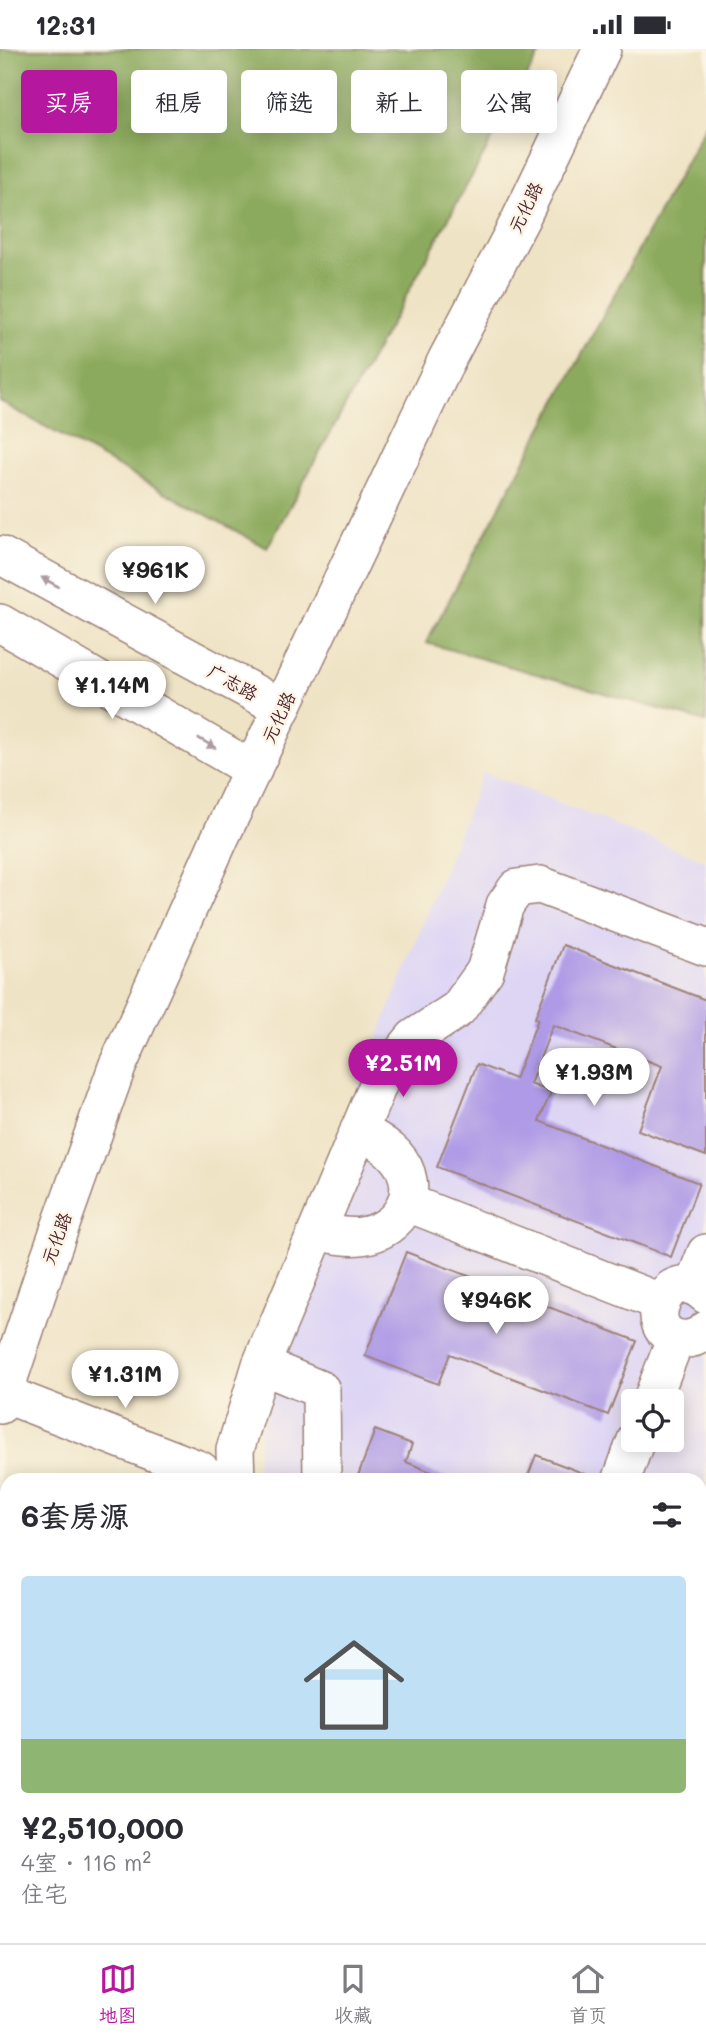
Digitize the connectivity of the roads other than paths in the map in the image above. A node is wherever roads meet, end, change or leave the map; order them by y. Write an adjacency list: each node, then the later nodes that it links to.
1 (602, 49): 4 (street, 元化路)
2 (0, 555): 4 (street, 广志路, one-way to 2)
3 (0, 623): 5 (street, one-way to 5)
4 (282, 708): 5 (street, 元化路)
5 (253, 770): 15 (street, 元化路)
6 (706, 947): 7 (street)
7 (359, 1130): 8 (street); 9 (street)
8 (408, 1203): 9 (street); 11 (street)
9 (317, 1231): 13 (street)
10 (702, 1278): 11 (street)
11 (660, 1302): 12 (street)
12 (691, 1334): 14 (street)
13 (261, 1365): 18 (street); 19 (street)
14 (659, 1389)
15 (2, 1399): 17 (street)
16 (632, 1452): 20 (street)
17 (203, 1473)
18 (236, 1473)
19 (322, 1473)
20 (624, 1473)

